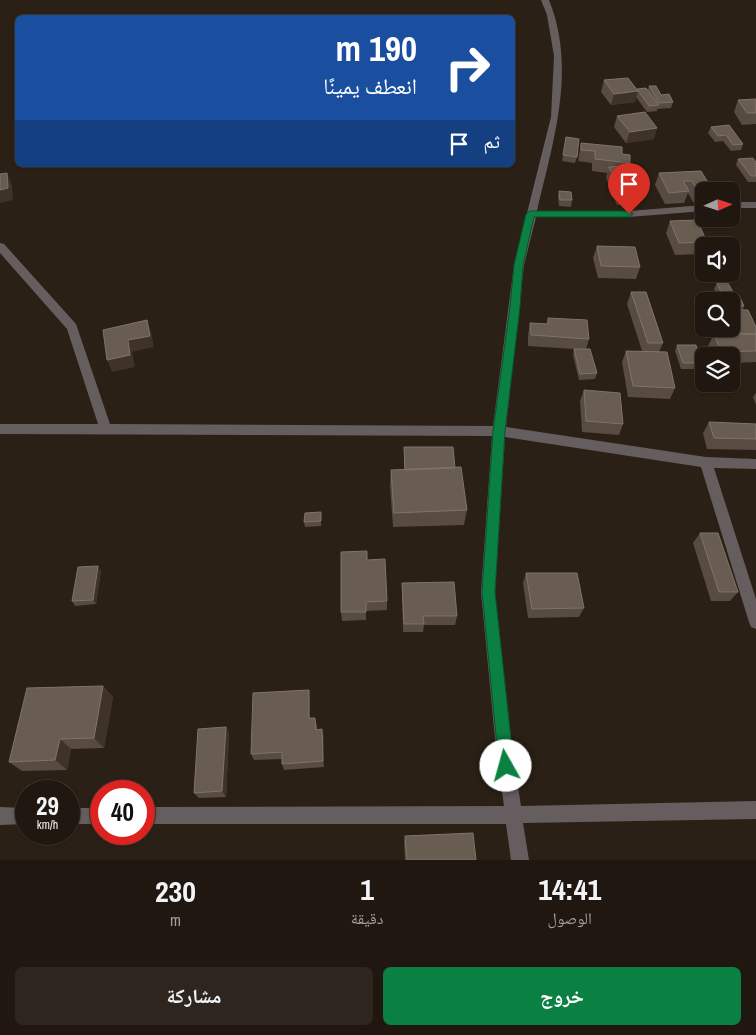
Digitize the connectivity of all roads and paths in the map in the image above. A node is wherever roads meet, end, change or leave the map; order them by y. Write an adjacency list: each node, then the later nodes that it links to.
1 (545, 0): 5 (street)
2 (740, 205): 3 (street)
3 (756, 205)
4 (695, 209): 5 (street)
5 (530, 214): 9 (street)
6 (0, 246): 8 (street)
7 (0, 429): 8 (street)
8 (106, 430): 9 (street)
9 (499, 431): 10 (street); 14 (street)
10 (706, 462): 11 (street); 12 (street)
11 (756, 464)
12 (756, 622)
13 (756, 810): 14 (street)
14 (513, 815): 17 (street); 18 (street)
15 (0, 816): 16 (street)
16 (15, 816)
17 (155, 816)
18 (520, 860)

